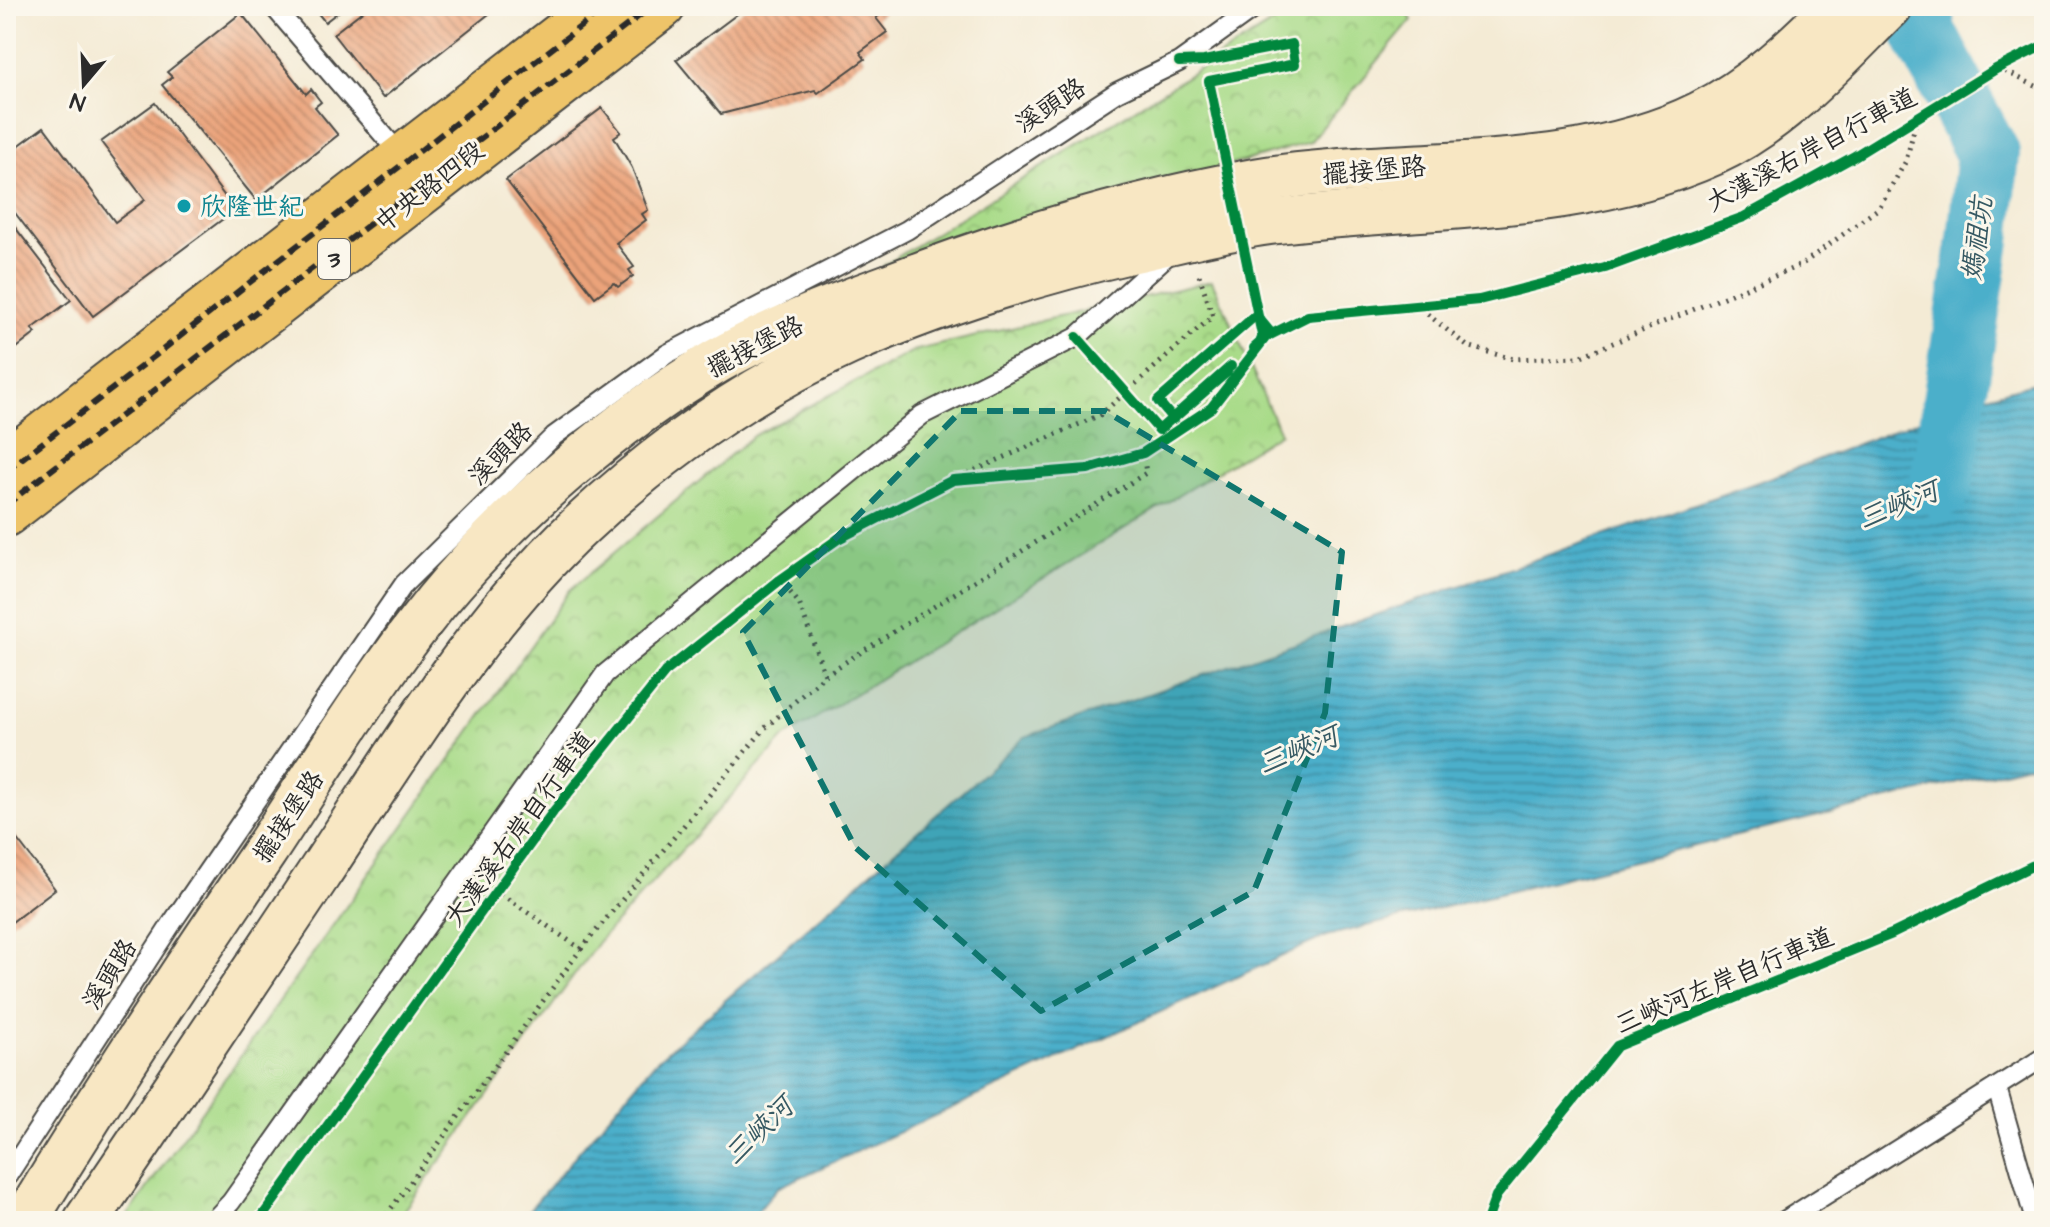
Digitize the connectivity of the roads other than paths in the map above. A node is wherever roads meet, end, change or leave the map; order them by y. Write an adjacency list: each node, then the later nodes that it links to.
1 (273, 6): 8 (lane)
2 (598, 6): 8 (main road, 中央路四段 / 3)
3 (663, 6): 8 (main road, 中央路四段 / 3)
4 (1257, 6): 15 (lane, 溪頭路)
5 (1836, 6): 7 (street, 擺接堡路)
6 (1890, 6): 7 (street, 擺接堡路)
7 (1812, 57): 9 (street, 擺接堡路); 16 (street, 擺接堡路)
8 (414, 172): 10 (main road, 中央路四段 / 3)
9 (1186, 238): 17 (street, 擺接堡路); 18 (lane)
10 (86, 426): 11 (main road, 中央路四段 / 3); 12 (main road, 中央路四段 / 3)
11 (6, 463)
12 (6, 514)
13 (2044, 1057): 14 (lane)
14 (1997, 1088): 19 (lane); 20 (lane)
15 (6, 1178)
16 (25, 1221)
17 (86, 1221)
18 (213, 1221)
19 (1784, 1221)
20 (2035, 1221)

